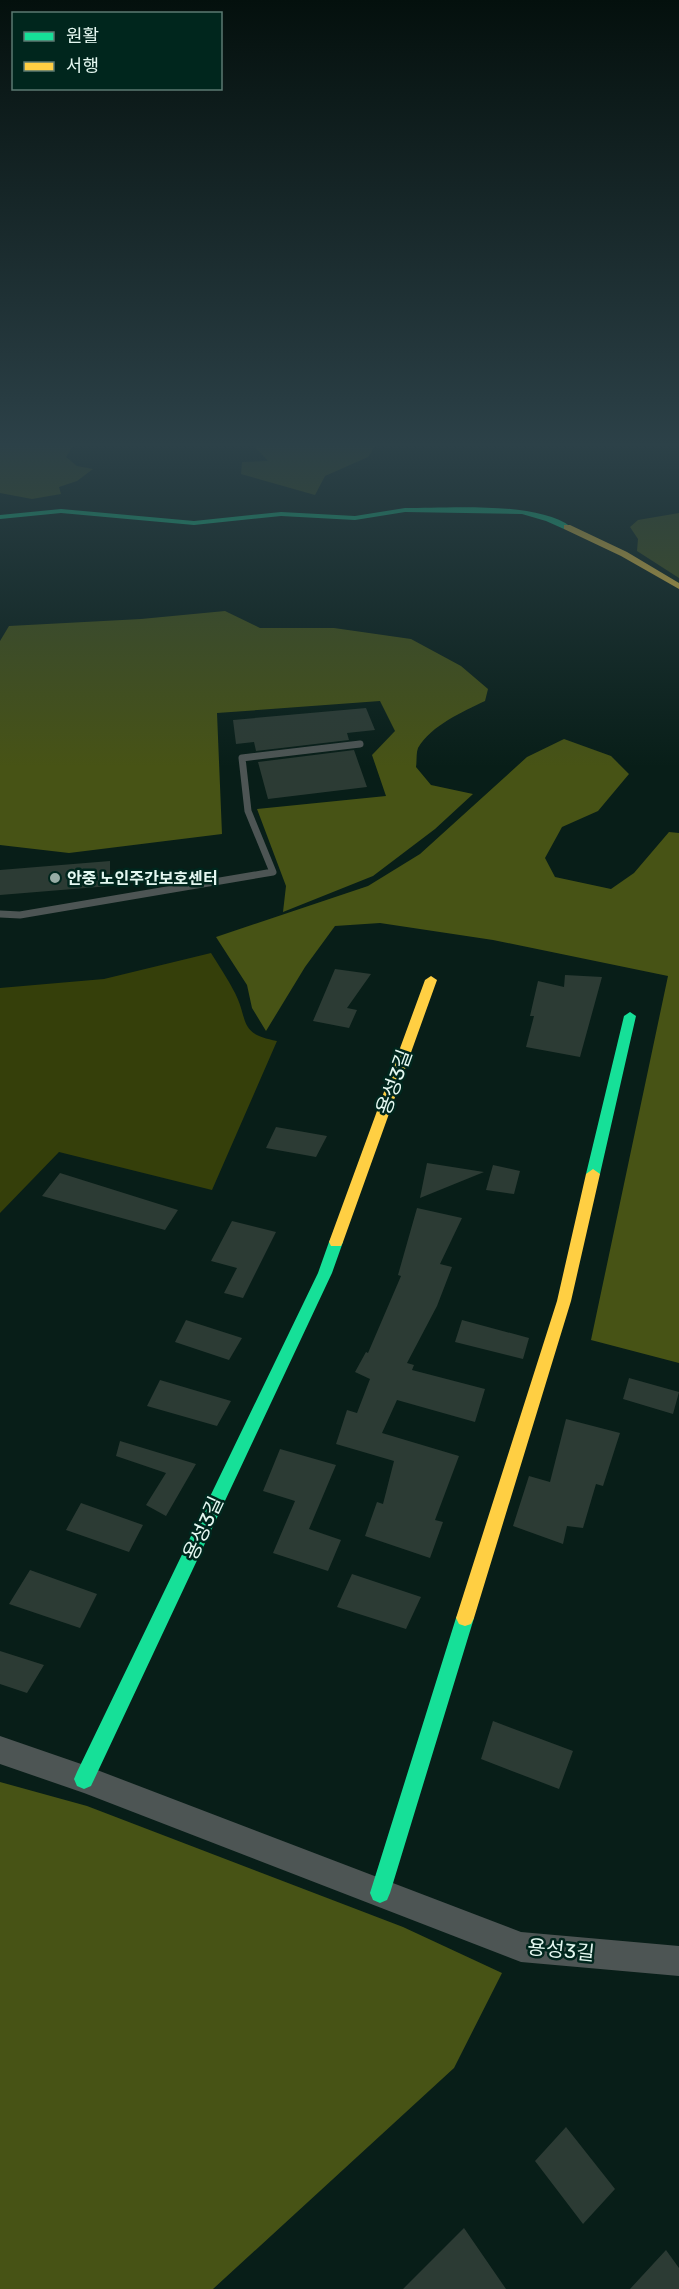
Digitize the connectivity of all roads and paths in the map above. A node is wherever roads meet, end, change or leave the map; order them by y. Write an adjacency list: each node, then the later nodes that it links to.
1 (621, 553): 2 (street)
2 (679, 586)
3 (360, 744): 4 (lane)
4 (0, 914)
5 (431, 980): 8 (street, 용성3길)
6 (630, 1016): 9 (street)
7 (0, 1750): 8 (street)
8 (84, 1779): 9 (street, 용성3길)
9 (380, 1893): 10 (street, 용성3길)
10 (679, 1961)

